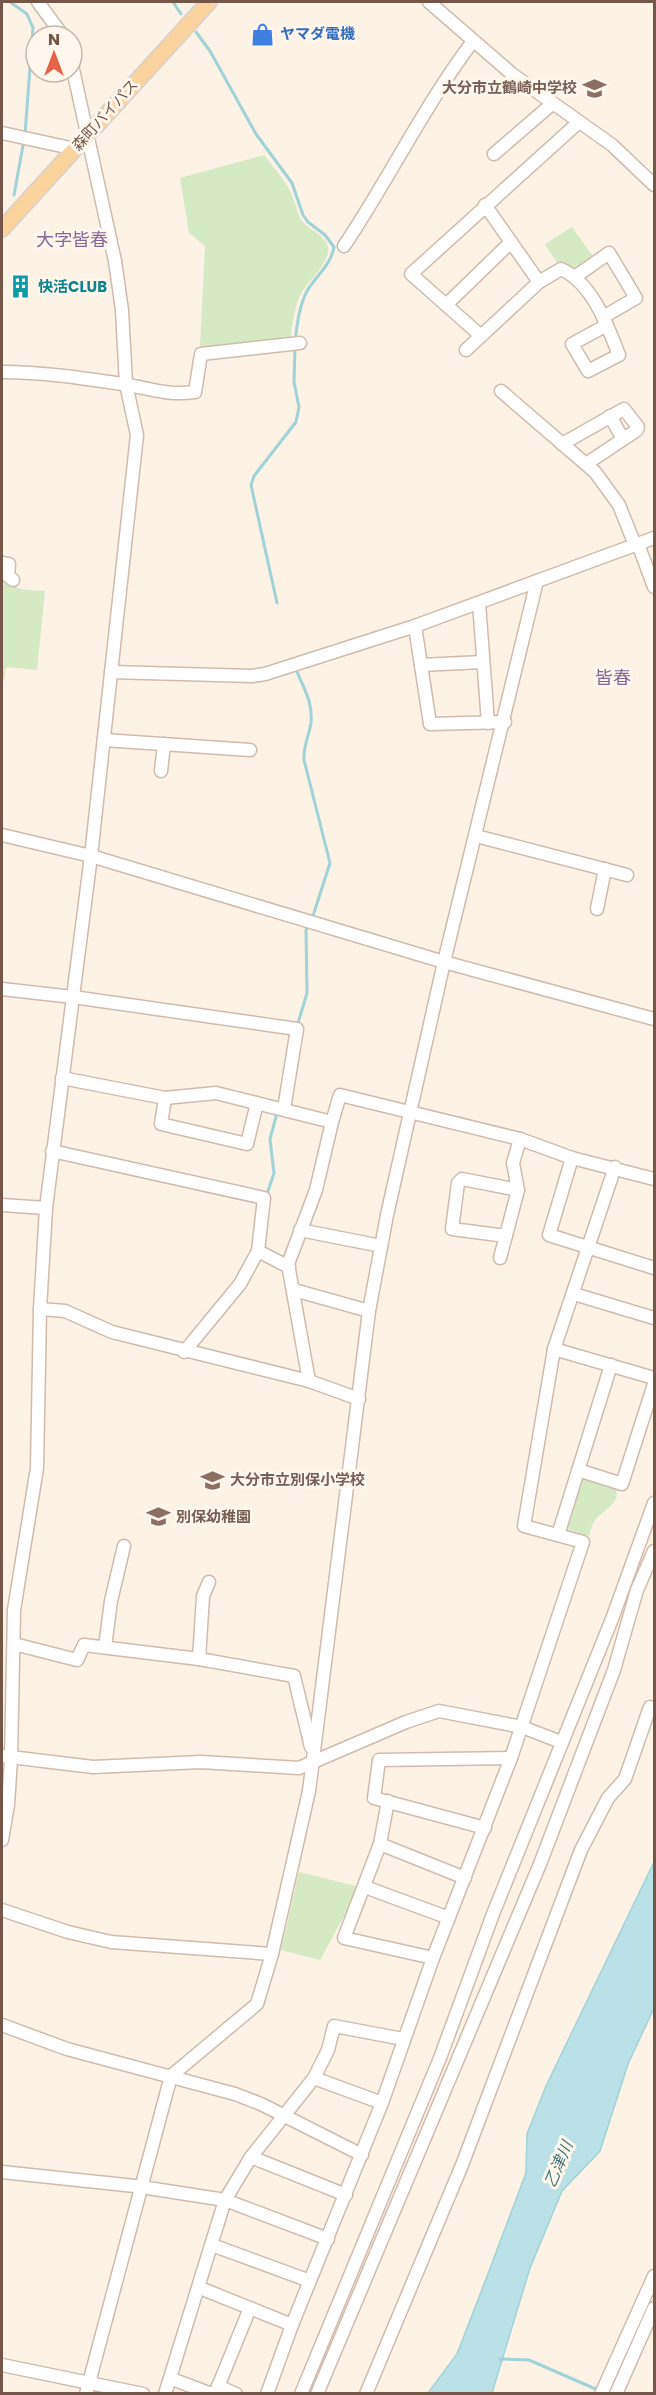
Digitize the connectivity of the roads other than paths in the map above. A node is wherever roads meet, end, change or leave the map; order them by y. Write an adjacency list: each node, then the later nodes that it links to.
1 (38, 2): 4 (street)
2 (209, 2): 10 (main road, 森町バイパス)
3 (429, 2): 5 (street)
4 (54, 24)
5 (473, 42): 7 (street); 17 (street)
6 (76, 84): 10 (street)
7 (552, 104): 8 (street); 12 (street)
8 (579, 122): 13 (street); 14 (street)
9 (2, 133): 11 (street)
10 (86, 136): 11 (main road, 森町バイパス); 25 (street)
11 (72, 151): 15 (main road, 森町バイパス)
12 (494, 154)
13 (654, 185)
14 (485, 204): 16 (street); 20 (street)
15 (2, 229)
16 (511, 242): 19 (street); 20 (street)
17 (344, 246)
18 (576, 276): 18 (street); 19 (street)
19 (539, 282): 21 (street)
20 (446, 305): 21 (street)
21 (480, 335): 23 (street)
22 (297, 344): 25 (street)
23 (466, 350)
24 (2, 372): 25 (street)
25 (126, 384): 41 (street)
26 (501, 391): 29 (street)
27 (610, 416): 28 (street); 28 (street); 29 (street)
28 (623, 439): 30 (street)
29 (562, 444): 30 (street)
30 (586, 464): 32 (street)
31 (654, 538): 32 (street)
32 (637, 544): 35 (street); 36 (street)
33 (2, 563): 34 (street)
34 (13, 580)
35 (537, 581): 37 (street); 42 (street)
36 (653, 582)
37 (479, 603): 38 (street); 39 (street)
38 (415, 626): 40 (street); 41 (street)
39 (483, 662): 40 (street); 43 (street)
40 (421, 665): 43 (street)
41 (111, 672): 44 (street)
42 (505, 722): 43 (street); 49 (street)
43 (488, 723)
44 (104, 740): 45 (street); 50 (street)
45 (164, 744): 46 (street); 47 (street)
46 (250, 750)
47 (161, 771)
48 (2, 835): 50 (street)
49 (476, 837): 51 (street); 54 (street)
50 (91, 856): 54 (street); 56 (street)
51 (605, 869): 52 (street); 53 (street)
52 (627, 875)
53 (597, 909)
54 (444, 963): 57 (street); 62 (street)
55 (2, 989): 56 (street)
56 (73, 997): 58 (street); 61 (street)
57 (654, 1019)
58 (62, 1078): 59 (street); 65 (street)
59 (165, 1098): 60 (street); 60 (street)
60 (256, 1103): 61 (street)
61 (284, 1109): 63 (street)
62 (410, 1112): 63 (street); 64 (street); 74 (street)
63 (332, 1122): 72 (street)
64 (520, 1139): 66 (street); 69 (street)
65 (52, 1151): 71 (street); 76 (street)
66 (572, 1158): 67 (street); 75 (street)
67 (615, 1167): 68 (street); 75 (street)
68 (654, 1179)
69 (518, 1190): 73 (street); 73 (street)
70 (2, 1205): 71 (street)
71 (46, 1208): 82 (street)
72 (300, 1230): 74 (street); 78 (street)
73 (506, 1236): 77 (street)
74 (381, 1246): 83 (street)
75 (589, 1246): 79 (street); 81 (street)
76 (258, 1251): 78 (street); 86 (street)
77 (500, 1258)
78 (289, 1268): 80 (street)
79 (654, 1268)
80 (294, 1290): 83 (street); 89 (street)
81 (574, 1294): 84 (street); 85 (street)
82 (40, 1309): 86 (street); 98 (street)
83 (369, 1311): 91 (street)
84 (654, 1318)
85 (554, 1349): 87 (street); 94 (street)
86 (184, 1352): 89 (street)
87 (611, 1365): 88 (street); 92 (street)
88 (654, 1378)
89 (309, 1381): 91 (street)
90 (654, 1384): 92 (street)
91 (359, 1399): 107 (street)
92 (578, 1470): 94 (street)
93 (654, 1503): 104 (street)
94 (558, 1535): 103 (street)
95 (124, 1546): 100 (street)
96 (654, 1551): 147 (street)
97 (209, 1582): 101 (street)
98 (8, 1609): 99 (street)
99 (14, 1644): 100 (street); 105 (street)
100 (105, 1647): 101 (street)
101 (199, 1659): 107 (street)
102 (650, 1707): 148 (street)
103 (522, 1727): 104 (street); 106 (street); 107 (street)
104 (561, 1742): 146 (street)
105 (6, 1757): 107 (street); 110 (street)
106 (511, 1758): 108 (street); 109 (street)
107 (312, 1759): 116 (street)
108 (388, 1801): 109 (street); 111 (street)
109 (485, 1828): 112 (street)
110 (2, 1840)
111 (380, 1844): 112 (street); 113 (street)
112 (465, 1878): 115 (street)
113 (365, 1887): 115 (street); 117 (street)
114 (2, 1910): 116 (street)
115 (449, 1918): 117 (street)
116 (272, 1954): 120 (street)
117 (432, 1958): 119 (street)
118 (2, 2025): 120 (street)
119 (403, 2039): 121 (street); 122 (street)
120 (171, 2076): 123 (street); 127 (street)
121 (314, 2078): 122 (street); 123 (street)
122 (382, 2103): 124 (street)
123 (281, 2116): 124 (street); 125 (street)
124 (362, 2155): 128 (street)
125 (251, 2157): 128 (street); 129 (street)
126 (2, 2172): 127 (street)
127 (142, 2187): 129 (street); 140 (street)
128 (346, 2195): 130 (street)
129 (225, 2200): 130 (street); 131 (street)
130 (328, 2239): 133 (street)
131 (212, 2245): 133 (street); 134 (street)
132 (654, 2276): 149 (street)
133 (310, 2282): 137 (street)
134 (200, 2288): 135 (street); 139 (street)
135 (250, 2308): 137 (street); 141 (street)
136 (654, 2308): 150 (street)
137 (292, 2325): 145 (street)
138 (2, 2365): 140 (street)
139 (171, 2379): 141 (street); 143 (street)
140 (88, 2389): 142 (street)
141 (215, 2391): 144 (street)
142 (143, 2394)
143 (165, 2394)
144 (236, 2394)
145 (267, 2394)
146 (301, 2394)
147 (317, 2394)
148 (366, 2394)
149 (601, 2394)
150 (616, 2394)

